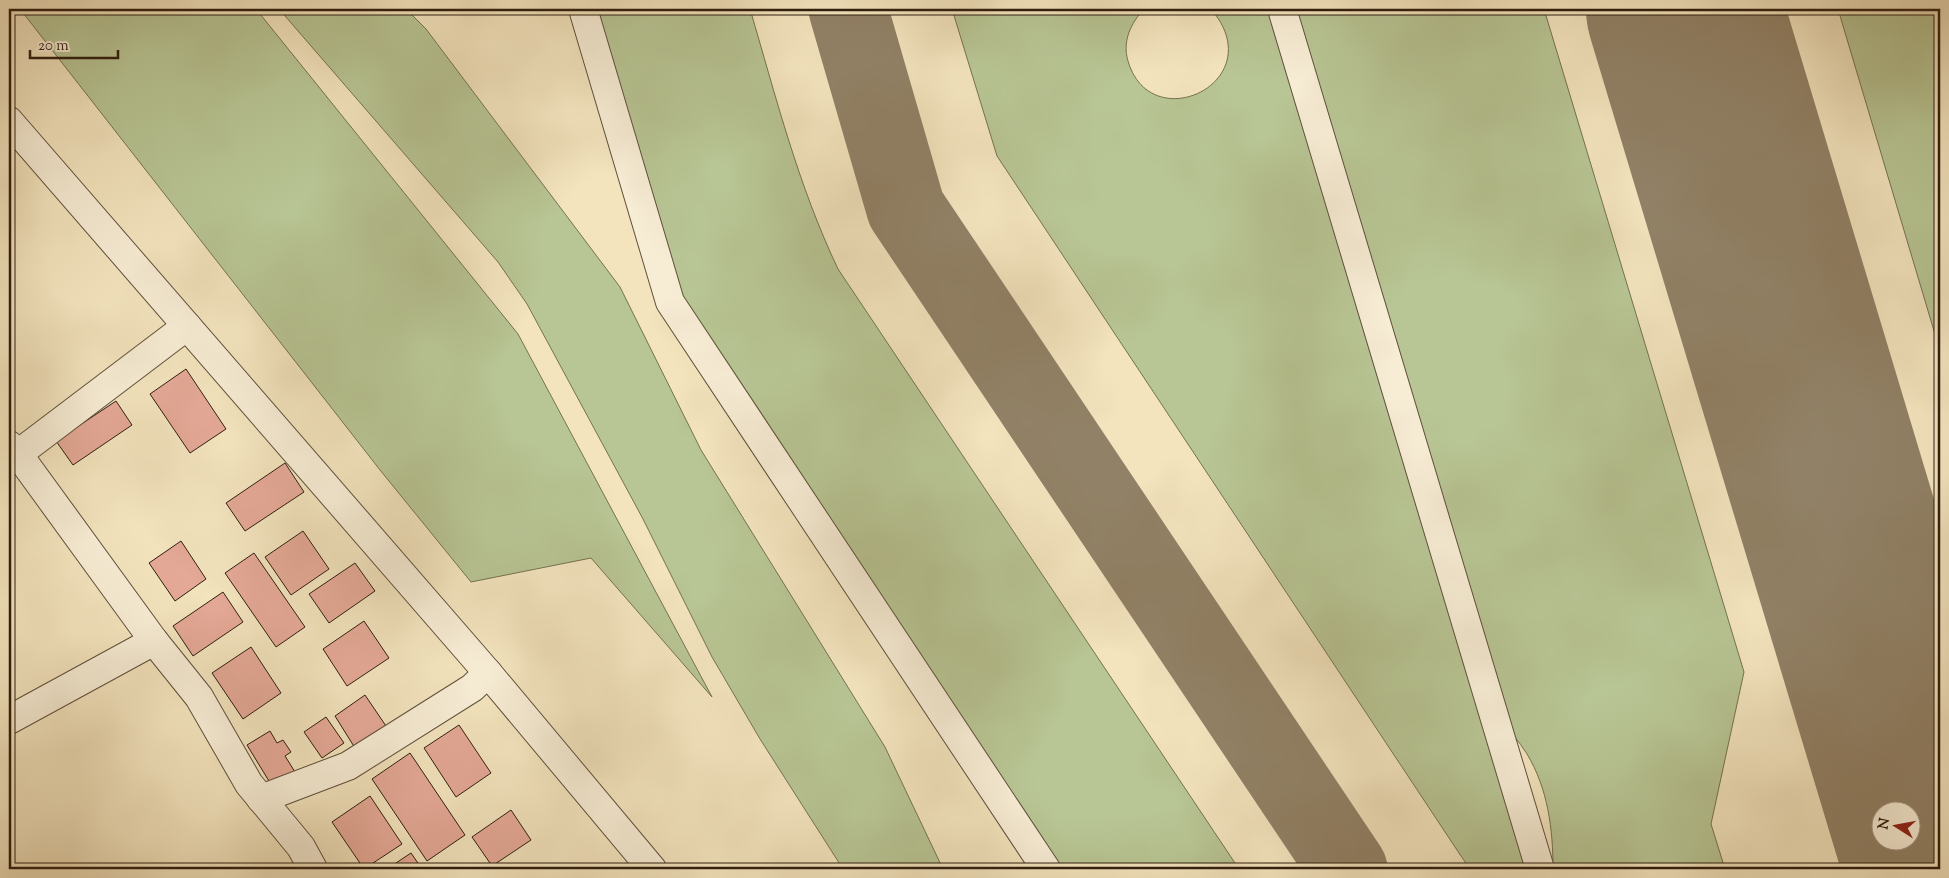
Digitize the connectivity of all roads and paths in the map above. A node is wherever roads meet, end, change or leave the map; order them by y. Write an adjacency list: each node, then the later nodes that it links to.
1 (582, 9): 12 (street)
2 (1282, 9): 13 (street)
3 (9, 121): 4 (street)
4 (187, 326): 5 (street); 7 (street)
5 (12, 452): 6 (street)
6 (154, 641): 8 (street); 9 (street)
7 (488, 673): 9 (street); 11 (street)
8 (9, 720)
9 (261, 799): 10 (street)
10 (313, 869)
11 (652, 869)
12 (1046, 869)
13 (1540, 869)

